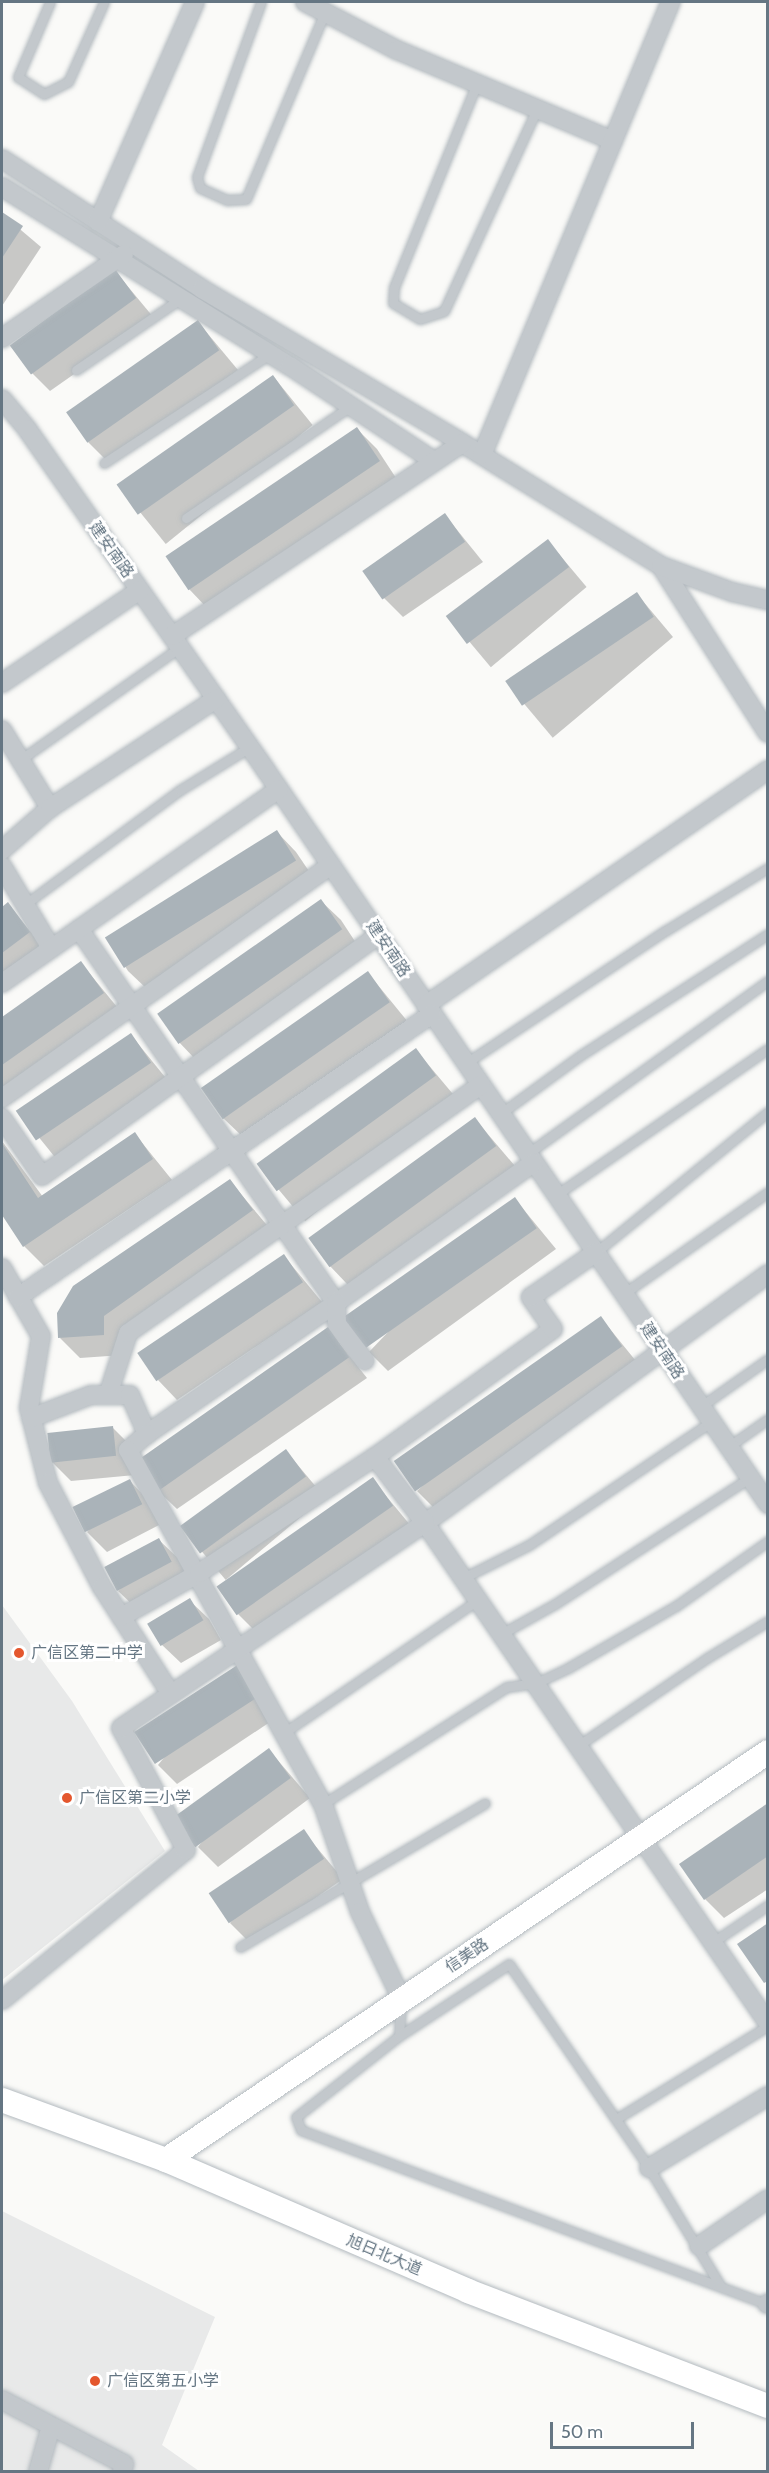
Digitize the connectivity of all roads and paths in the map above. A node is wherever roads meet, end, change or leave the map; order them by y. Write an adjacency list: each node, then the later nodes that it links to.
1 (50, 2): 2 (lane)
2 (104, 2)
3 (195, 2): 13 (street)
4 (261, 2): 7 (lane)
5 (305, 2): 7 (street)
6 (664, 4): 10 (street)
7 (325, 12): 8 (street)
8 (477, 83): 9 (street); 9 (lane)
9 (537, 109): 10 (street)
10 (613, 141): 23 (street)
11 (2, 159): 13 (street)
12 (2, 187): 15 (street)
13 (98, 222): 14 (street)
14 (135, 246): 15 (street); 22 (street)
15 (116, 259): 16 (street); 17 (street)
16 (180, 299): 18 (street); 19 (lane)
17 (2, 338)
18 (270, 354): 21 (street); 25 (lane)
19 (76, 370)
20 (2, 399): 28 (street, 建安南路)
21 (351, 406): 24 (street); 26 (lane)
22 (462, 442): 23 (street); 24 (street)
23 (482, 455): 27 (street)
24 (434, 461): 30 (street)
25 (105, 463)
26 (186, 518)
27 (661, 566): 29 (street); 34 (street)
28 (140, 590): 30 (street, 建安南路); 31 (street)
29 (768, 600)
30 (176, 641): 32 (street, 建安南路); 36 (lane)
31 (2, 682)
32 (216, 699): 35 (street, 建安南路); 39 (street)
33 (2, 730): 36 (street)
34 (768, 733)
35 (250, 747): 38 (street, 建安南路); 44 (lane)
36 (20, 760): 39 (street)
37 (768, 770): 52 (street)
38 (279, 789): 41 (street, 建安南路); 45 (street)
39 (50, 808): 40 (street)
40 (2, 850)
41 (331, 865): 47 (street, 建安南路); 51 (street)
42 (768, 868): 54 (lane)
43 (3, 873): 44 (street)
44 (24, 905): 48 (street)
45 (79, 929): 48 (street); 51 (street)
46 (768, 934): 59 (lane)
47 (379, 936): 52 (street, 建安南路); 55 (street)
48 (51, 948): 50 (street)
49 (768, 981): 62 (lane)
50 (2, 982)
51 (130, 1004): 55 (street); 57 (street)
52 (429, 1010): 54 (street, 建安南路); 61 (street)
53 (768, 1049): 64 (lane)
54 (466, 1063): 56 (street, 建安南路)
55 (179, 1076): 60 (street); 61 (street)
56 (481, 1085): 59 (street, 建安南路); 65 (street)
57 (2, 1098)
58 (768, 1112): 66 (lane)
59 (500, 1114): 62 (street, 建安南路)
60 (2, 1118)
61 (231, 1152): 65 (street); 70 (street)
62 (530, 1158): 64 (street, 建安南路); 71 (street)
63 (768, 1192): 69 (lane)
64 (555, 1195): 66 (street, 建安南路)
65 (282, 1225): 71 (street); 75 (street)
66 (595, 1253): 69 (street, 建安南路); 82 (street)
67 (2, 1268): 70 (street)
68 (768, 1274): 72 (street)
69 (623, 1294): 72 (street, 建安南路)
70 (18, 1297): 77 (street)
71 (336, 1303): 74 (street); 80 (street)
72 (661, 1350): 76 (street, 建安南路); 85 (street)
73 (768, 1359): 76 (lane)
74 (364, 1361)
75 (108, 1395): 77 (street); 80 (street)
76 (700, 1407): 79 (street, 建安南路)
77 (31, 1418): 90 (street)
78 (768, 1419): 81 (lane)
79 (711, 1422): 81 (street, 建安南路); 88 (lane)
80 (147, 1434): 87 (street)
81 (728, 1447): 83 (street, 建安南路)
82 (375, 1457): 85 (street); 87 (street)
83 (749, 1478): 84 (street, 建安南路); 92 (lane)
84 (766, 1497)
85 (425, 1523): 88 (street); 93 (street)
86 (768, 1541): 94 (lane)
87 (199, 1574): 90 (street); 93 (street)
88 (463, 1578): 89 (street)
89 (478, 1600): 92 (street); 96 (lane)
90 (121, 1617): 95 (street)
91 (768, 1621): 97 (lane)
92 (501, 1634): 94 (street)
93 (239, 1648): 95 (street); 96 (street)
94 (536, 1683): 97 (street); 100 (lane)
95 (171, 1694): 106 (street)
96 (282, 1734): 100 (street)
97 (579, 1745): 101 (street)
98 (768, 1752): 101 (street, 信美路)
99 (485, 1803): 102 (lane)
100 (323, 1804): 102 (street)
101 (642, 1837): 104 (street); 107 (street, 信美路)
102 (350, 1882): 105 (lane); 107 (street)
103 (768, 1905): 104 (lane)
104 (712, 1942): 108 (street)
105 (240, 1947)
106 (2, 2000)
107 (402, 2000): 109 (lane); 113 (street, 信美路)
108 (768, 2025): 112 (lane)
109 (399, 2036): 112 (lane); 117 (lane)
110 (768, 2096): 114 (street)
111 (2, 2100): 113 (street, 旭日北大道)
112 (616, 2119): 114 (lane)
113 (166, 2160): 120 (street, 旭日北大道)
114 (649, 2168): 116 (lane)
115 (768, 2199): 116 (street)
116 (699, 2247): 117 (lane)
117 (721, 2287): 118 (lane)
118 (767, 2304)
119 (2, 2400): 121 (street)
120 (768, 2406)
121 (51, 2426): 122 (street); 123 (street)
122 (38, 2472)
123 (122, 2472)

